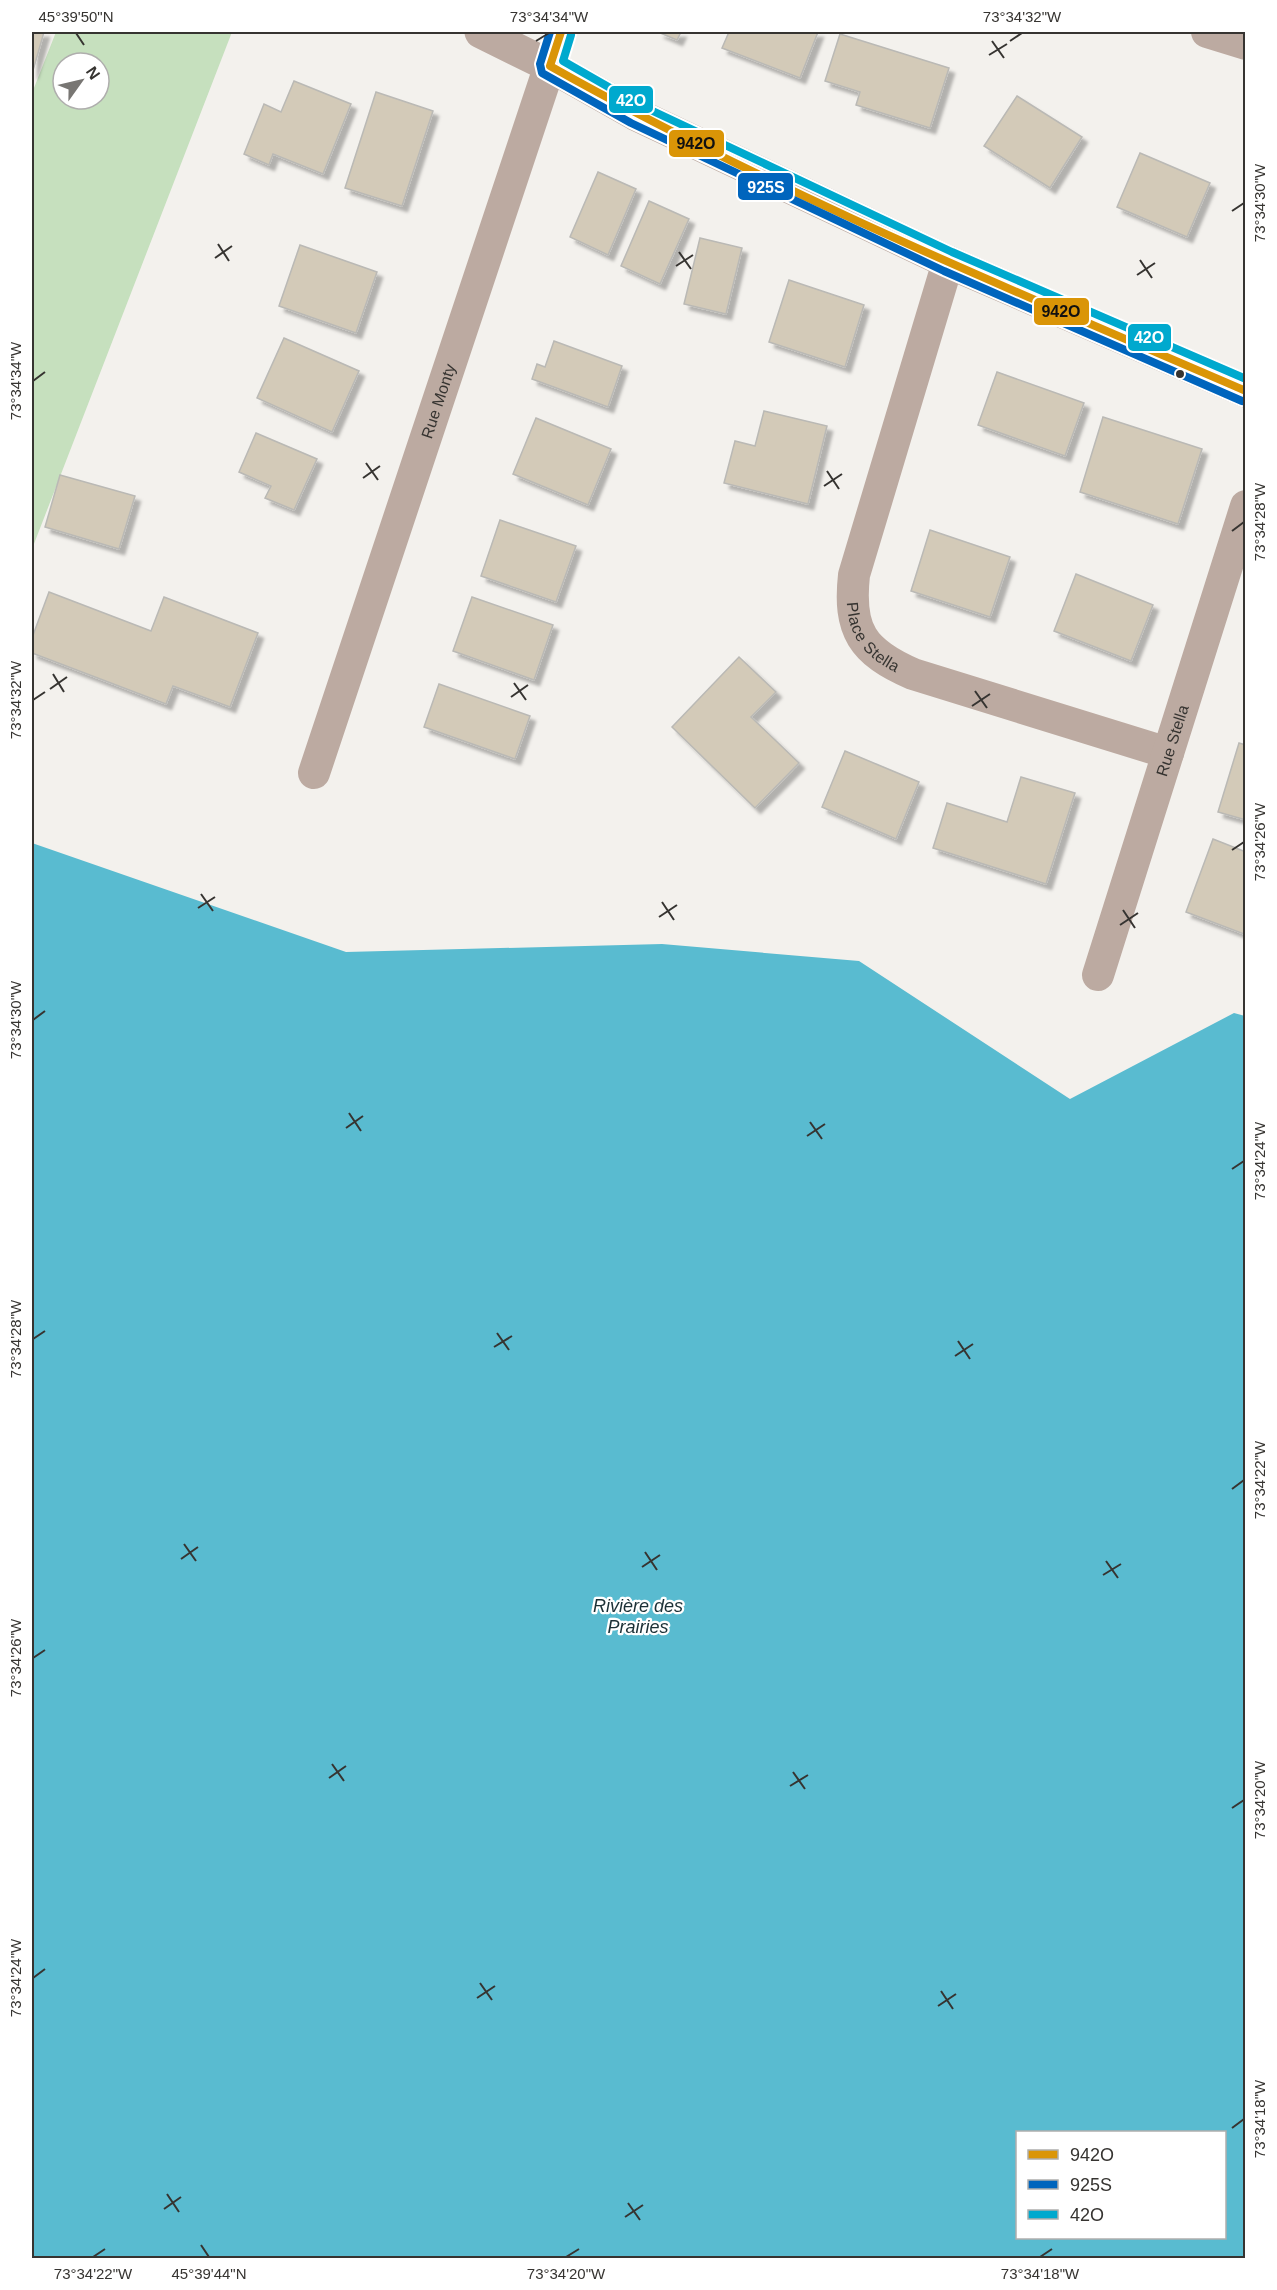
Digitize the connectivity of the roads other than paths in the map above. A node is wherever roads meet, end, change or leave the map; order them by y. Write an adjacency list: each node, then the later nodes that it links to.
1 (481, 32): 5 (street)
2 (561, 32): 5 (street, Rue Monty)
3 (1207, 32): 4 (street)
4 (1245, 44)
5 (550, 66): 6 (street); 10 (street, Rue Monty)
6 (948, 262): 7 (street); 9 (street, Place Stella)
7 (1245, 392)
8 (1245, 506): 9 (street, Rue Stella)
9 (1168, 753): 11 (street, Rue Stella)
10 (314, 773)
11 (1098, 975)

